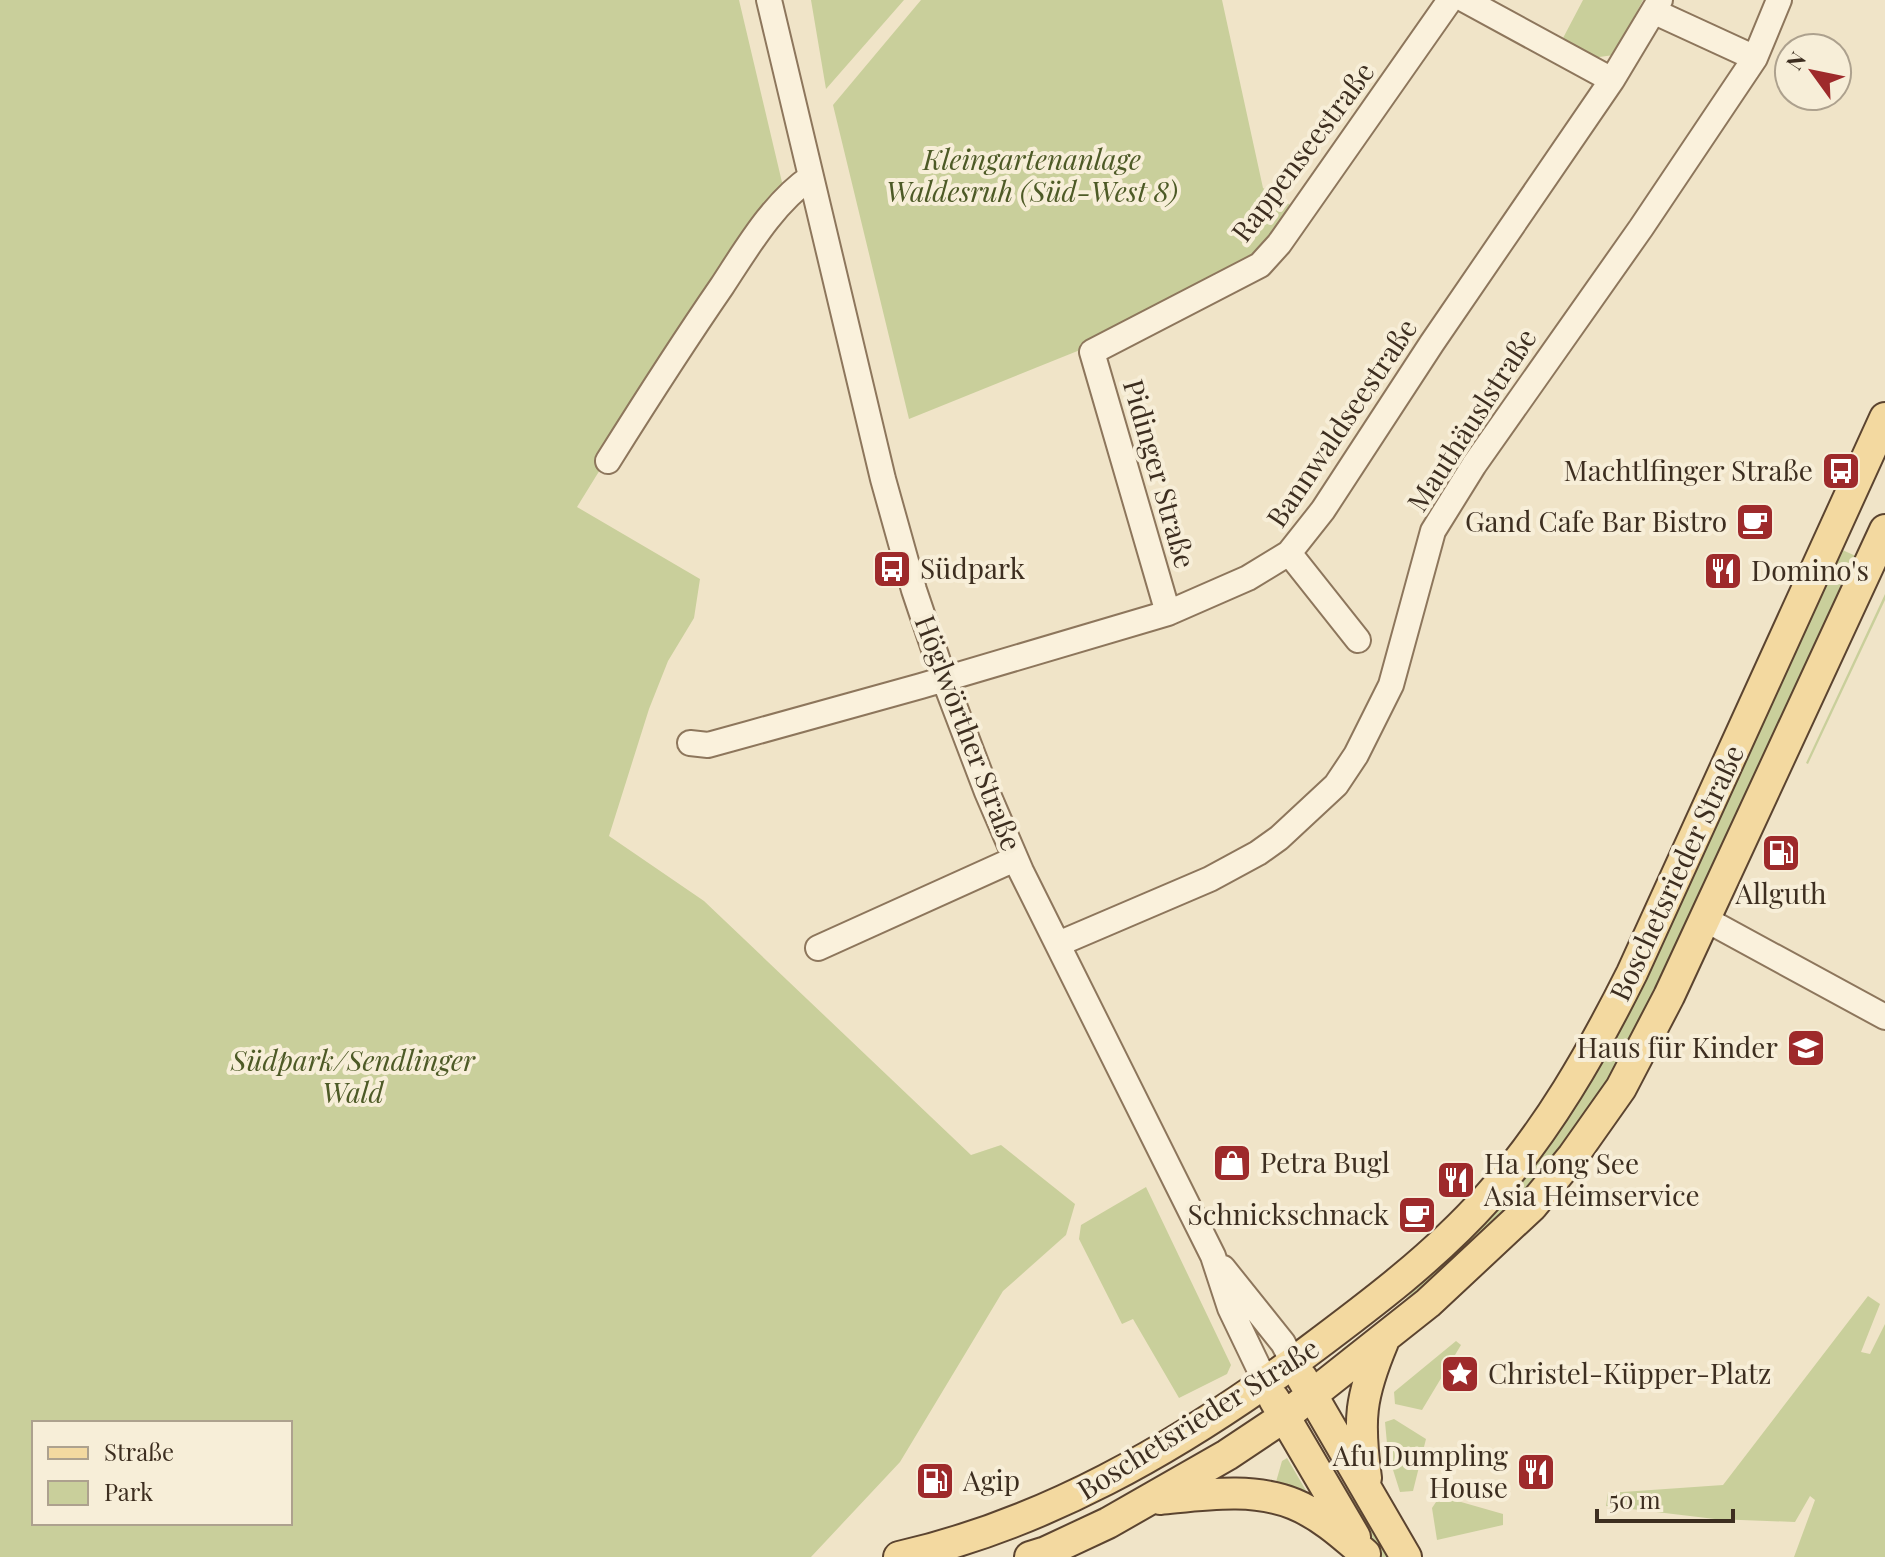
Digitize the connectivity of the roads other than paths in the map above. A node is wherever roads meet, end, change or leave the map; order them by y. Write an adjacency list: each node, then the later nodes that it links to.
1 (769, 0): 8 (street, Höglwörther Straße)
2 (1450, 0): 9 (street, Rappenseestraße)
3 (1465, 0): 7 (street)
4 (1779, 0): 6 (street, Mauthäuslstraße)
5 (1658, 6): 6 (street); 7 (street, Bannwaldseestraße)
6 (1755, 58): 20 (street, Mauthäuslstraße)
7 (1612, 80): 13 (street, Bannwaldseestraße)
8 (811, 177): 11 (street); 16 (street, Höglwörther Straße)
9 (1092, 352): 14 (street, Pidinger Straße)
10 (1885, 418): 23 (main road, Boschetsrieder Straße)
11 (608, 461)
12 (1884, 535): 19 (main road, Boschetsrieder Straße)
13 (1289, 553): 14 (street, Bannwaldseestraße); 15 (street)
14 (1168, 613): 16 (street, Bannwaldseestraße)
15 (1358, 640)
16 (944, 679): 17 (street, Bannwaldseestraße); 18 (street, Höglwörther Straße)
17 (690, 743)
18 (1015, 859): 20 (street, Höglwörther Straße); 21 (street)
19 (1705, 919): 22 (street); 24 (main road, Boschetsrieder Straße)
20 (1058, 944): 25 (street, Höglwörther Straße)
21 (818, 948)
22 (1885, 1017)
23 (1540, 1129): 24 (main road); 27 (main road, Boschetsrieder Straße)
24 (1573, 1156): 26 (main road, Boschetsrieder Straße)
25 (1213, 1256): 27 (street, Höglwörther Straße); 28 (street, Höglwörther Straße)
26 (1385, 1337): 29 (main road, Boschetsrieder Straße); 31 (main road)
27 (1293, 1362): 28 (main road, Boschetsrieder Straße); 29 (main road)
28 (1266, 1383): 30 (main road, Höglwörther Straße); 35 (main road, Boschetsrieder Straße)
29 (1312, 1396): 30 (main road, Boschetsrieder Straße); 31 (main road)
30 (1284, 1417): 32 (main road, Boschetsrieder Straße); 34 (main road, Höglwörther Straße)
31 (1368, 1489): 36 (main road)
32 (1150, 1500): 33 (main road, Boschetsrieder Straße); 34 (main road)
33 (1038, 1555)
34 (1366, 1555)
35 (899, 1557)
36 (1406, 1557)

